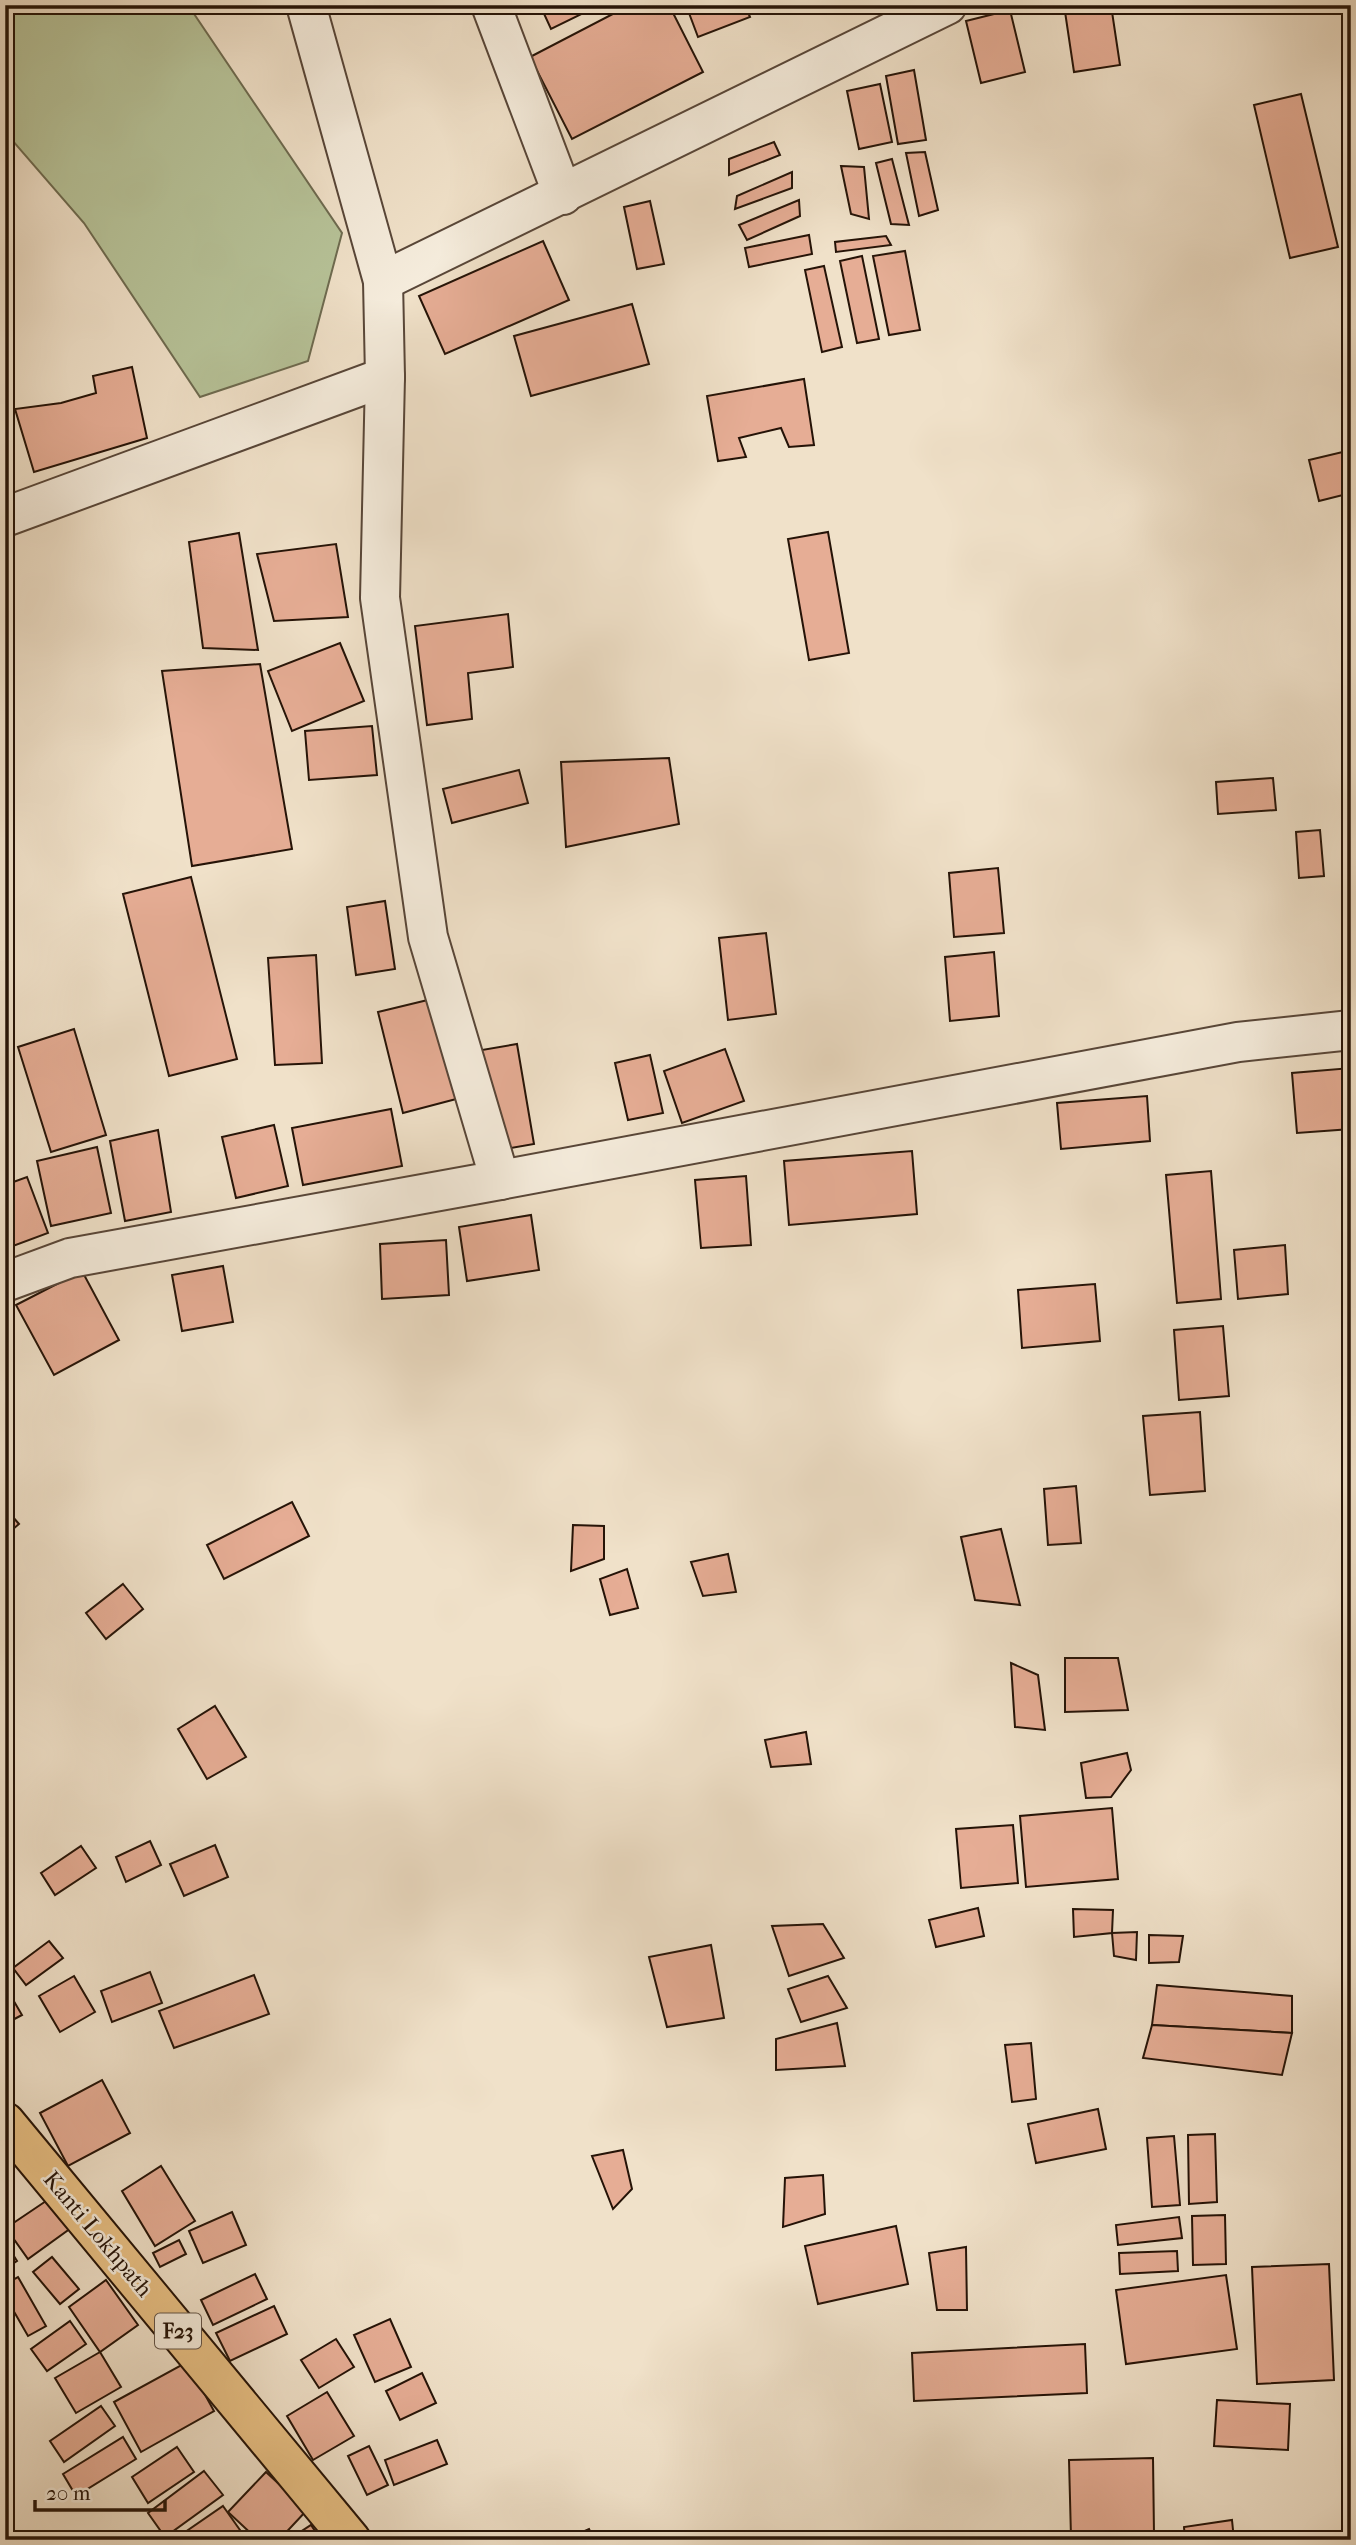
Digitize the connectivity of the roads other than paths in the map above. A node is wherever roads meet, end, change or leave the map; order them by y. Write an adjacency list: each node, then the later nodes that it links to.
1 (306, 5): 5 (street)
2 (491, 5): 4 (street)
3 (947, 5): 4 (street)
4 (563, 195): 5 (street)
5 (383, 281): 6 (street)
6 (385, 377): 7 (street); 9 (street)
7 (5, 517)
8 (1351, 1030): 9 (street)
9 (500, 1180): 10 (street)
10 (5, 1282)
11 (5, 2122): 12 (main road, Kanti Lokhpath / F23)
12 (351, 2540)

